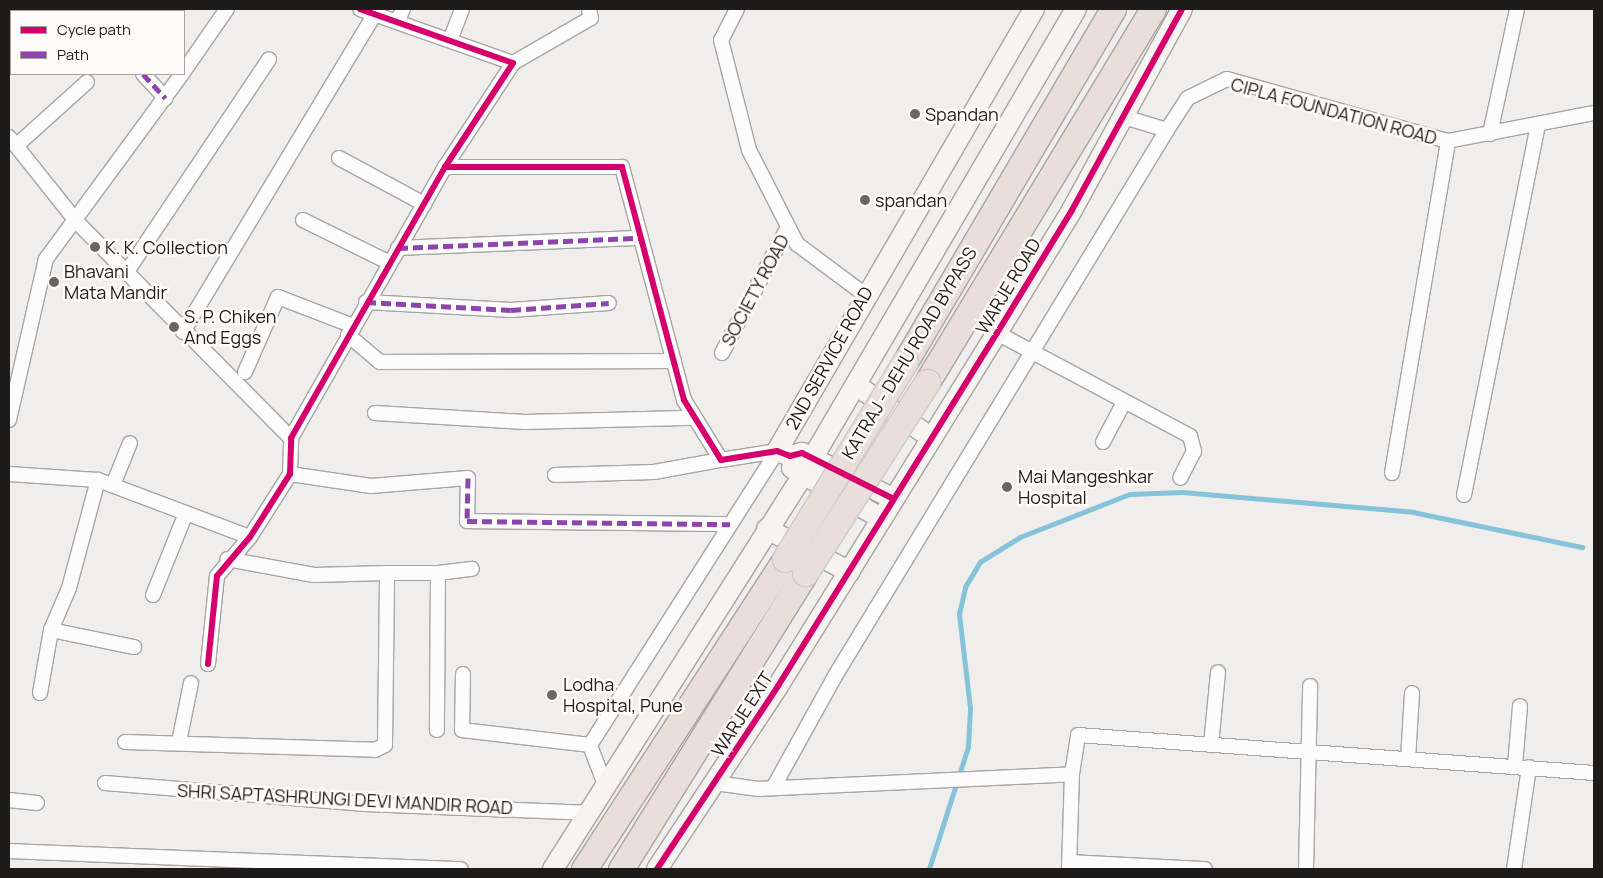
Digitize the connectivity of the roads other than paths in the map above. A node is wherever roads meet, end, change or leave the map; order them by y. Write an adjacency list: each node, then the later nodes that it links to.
1 (227, 9): 18 (street)
2 (360, 9): 13 (street)
3 (403, 9): 14 (street)
4 (462, 9): 15 (street)
5 (589, 9): 17 (street)
6 (737, 9): 35 (street)
7 (1034, 9): 40 (street, 2ND SERVICE ROAD)
8 (1076, 9): 50 (street)
9 (1113, 9): 78 (highway, KATRAJ - DEHU ROAD BYPASS, bridge)
10 (1152, 9): 78 (highway, KATRAJ - DEHU ROAD BYPASS, bridge)
11 (1182, 9): 24 (street, WARJE ROAD)
12 (1518, 9): 27 (street)
13 (373, 17): 14 (street); 44 (street)
14 (397, 22): 15 (street)
15 (451, 38): 17 (street)
16 (269, 59): 39 (street)
17 (512, 63): 31 (street)
18 (185, 69)
19 (144, 75): 22 (street)
20 (181, 75): 22 (street)
21 (87, 82): 29 (street)
22 (165, 98): 34 (street)
23 (1594, 113): 25 (street, CIPLA FOUNDATION ROAD)
24 (1124, 117): 26 (street); 45 (street, WARJE ROAD)
25 (1538, 124): 27 (street, CIPLA FOUNDATION ROAD); 70 (street)
26 (1168, 130): 28 (street, CIPLA FOUNDATION ROAD); 47 (street, CIPLA FOUNDATION ROAD)
27 (1490, 134): 28 (street, CIPLA FOUNDATION ROAD)
28 (1448, 141): 62 (street)
29 (12, 142): 34 (street)
30 (339, 158): 32 (street)
31 (445, 167): 32 (street); 36 (street)
32 (424, 204): 37 (street)
33 (303, 220): 38 (street)
34 (76, 221): 39 (street); 54 (street)
35 (788, 227): 40 (street); 46 (street, SOCIETY ROAD)
36 (641, 238): 37 (street); 48 (street)
37 (398, 248): 38 (street)
38 (390, 262): 41 (street)
39 (126, 273): 44 (street)
40 (864, 294): 59 (street, 2ND SERVICE ROAD)
41 (366, 302): 42 (street); 43 (street)
42 (609, 303)
43 (351, 330): 48 (street); 49 (street); 56 (street)
44 (183, 332): 56 (street)
45 (997, 333): 47 (street); 55 (street, WARJE ROAD)
46 (722, 353)
47 (1034, 356): 51 (street); 108 (street, CIPLA FOUNDATION ROAD)
48 (674, 361): 53 (street)
49 (245, 372)
50 (856, 385): 55 (street); 60 (street)
51 (1124, 402): 57 (street); 67 (street)
52 (375, 413): 53 (street)
53 (694, 418): 61 (street)
54 (9, 420)
55 (930, 437): 71 (street, WARJE ROAD)
56 (291, 438): 64 (street)
57 (1103, 442)
58 (130, 443): 69 (street)
59 (783, 453): 60 (street); 61 (street); 66 (street); 74 (street, 2ND SERVICE ROAD)
60 (812, 458): 66 (street); 71 (street)
61 (721, 460): 65 (street)
62 (1392, 473)
63 (9, 474): 68 (street)
64 (290, 474): 74 (street); 76 (street)
65 (555, 475)
66 (802, 476): 73 (street); 75 (street)
67 (1180, 478)
68 (98, 480): 69 (street); 84 (street)
69 (113, 485): 72 (street)
70 (1464, 496)
71 (892, 498): 73 (street, WARJE ROAD)
72 (186, 513): 76 (street); 83 (street)
73 (881, 518): 80 (street, WARJE ROAD)
74 (730, 524): 98 (street, 2ND SERVICE ROAD)
75 (768, 529): 80 (street); 105 (street)
76 (250, 537): 77 (street)
77 (227, 559): 81 (street); 86 (street)
78 (795, 566): 116 (highway, KATRAJ - DEHU ROAD BYPASS); 117 (highway, KATRAJ - DEHU ROAD BYPASS)
79 (472, 569): 82 (street)
80 (850, 572): 107 (street, WARJE EXIT)
81 (387, 573): 82 (street); 96 (street)
82 (438, 573): 94 (street)
83 (153, 595)
84 (51, 630): 85 (street); 91 (street)
85 (134, 647)
86 (208, 664)
87 (1218, 672): 97 (street)
88 (463, 674): 98 (street)
89 (191, 683): 96 (street)
90 (1310, 686): 99 (street)
91 (40, 693)
92 (1412, 693): 100 (street)
93 (1520, 706): 101 (street)
94 (437, 730)
95 (125, 742): 96 (street)
96 (179, 742)
97 (1211, 744): 99 (street); 104 (street)
98 (590, 745): 105 (street)
99 (1311, 751): 100 (street); 120 (street)
100 (1408, 758): 101 (street)
101 (1514, 766): 102 (street)
102 (1529, 767): 103 (street); 121 (street)
103 (1594, 773)
104 (1072, 774): 108 (street); 113 (street)
105 (604, 782): 111 (street)
106 (105, 783): 111 (street, SHRI SAPTASHRUNGI DEVI MANDIR ROAD)
107 (715, 783): 108 (street); 118 (street, WARJE EXIT)
108 (774, 788)
109 (9, 800): 110 (street)
110 (37, 802)
111 (586, 812): 115 (street)
112 (9, 851): 114 (street)
113 (1070, 866): 119 (street)
114 (461, 869)
115 (553, 869)
116 (584, 869)
117 (620, 869)
118 (656, 869)
119 (1205, 869)
120 (1306, 869)
121 (1514, 869)

